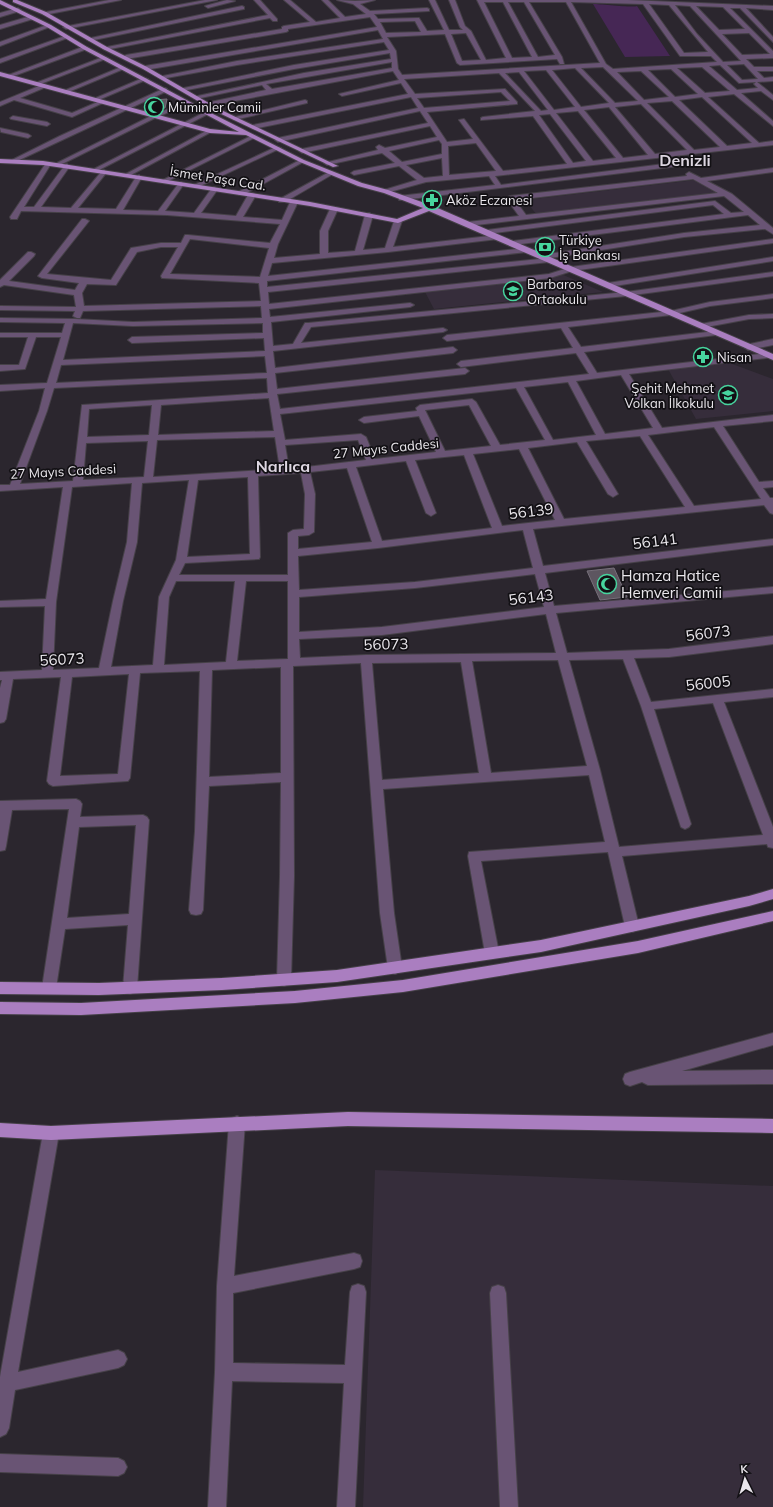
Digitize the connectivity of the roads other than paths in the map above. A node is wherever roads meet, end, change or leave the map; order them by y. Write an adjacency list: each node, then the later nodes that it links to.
1 (12, 0): 38 (main road)
2 (118, 0): 38 (street)
3 (181, 0): 39 (street)
4 (214, 0): 26 (street)
5 (230, 0): 26 (street)
6 (257, 0): 42 (street)
7 (288, 0): 49 (street)
8 (325, 0): 45 (street)
9 (340, 0): 23 (street)
10 (372, 0): 23 (street)
11 (432, 0): 60 (street)
12 (452, 0): 58 (street)
13 (480, 0): 18 (street); 85 (street)
14 (522, 0): 15 (street); 18 (street); 79 (street)
15 (556, 0): 19 (street)
16 (734, 0): 31 (street)
17 (762, 0): 34 (street)
18 (505, 1): 83 (street)
19 (568, 1): 20 (street); 93 (street)
20 (580, 1): 21 (street)
21 (613, 1): 22 (street)
22 (634, 1): 24 (street)
23 (358, 2): 33 (street)
24 (645, 2): 28 (street); 77 (street)
25 (0, 3): 36 (main road)
26 (188, 4): 48 (street)
27 (420, 4): 33 (street)
28 (671, 4): 29 (street); 77 (street)
29 (692, 4): 30 (street); 61 (street)
30 (725, 6): 31 (street); 59 (street)
31 (739, 6): 34 (street); 67 (street)
32 (242, 8): 46 (street)
33 (362, 8): 40 (street)
34 (765, 8): 35 (street)
35 (773, 8)
36 (18, 10): 41 (street); 44 (main road)
37 (427, 10): 40 (street)
38 (44, 13): 48 (main road)
39 (104, 13)
40 (369, 14): 45 (street); 47 (street)
41 (0, 16)
42 (271, 16): 43 (street); 55 (street)
43 (253, 17): 50 (street); 54 (street); 57 (street)
44 (31, 18): 51 (main road); 52 (street)
45 (344, 19): 49 (street)
46 (174, 21): 53 (street); 54 (street)
47 (376, 21): 56 (street); 62 (street)
48 (66, 23): 68 (main road)
49 (314, 23): 55 (street)
50 (260, 24)
51 (49, 26): 65 (main road); 70 (street)
52 (0, 27)
53 (146, 27): 63 (street); 68 (street)
54 (188, 27): 57 (street)
55 (283, 27): 82 (street)
56 (380, 28): 64 (street); 66 (street)
57 (194, 30): 63 (street)
58 (468, 31): 60 (street); 88 (street)
59 (750, 31): 61 (street); 78 (street)
60 (447, 32): 62 (street); 88 (street)
61 (718, 32): 80 (street)
62 (425, 33): 66 (street)
63 (161, 36): 72 (street)
64 (329, 36): 69 (street); 73 (street)
65 (67, 37): 71 (main road); 86 (street)
66 (385, 38): 74 (street); 75 (street)
67 (772, 38)
68 (89, 39): 72 (main road)
69 (305, 40): 73 (street); 74 (street)
70 (0, 44)
71 (85, 48): 81 (main road); 110 (street)
72 (105, 48): 82 (main road)
73 (255, 49): 76 (street)
74 (316, 50): 87 (street); 90 (street)
75 (392, 52): 84 (street); 87 (street)
76 (226, 54): 90 (street); 98 (street)
77 (712, 54): 91 (street)
78 (773, 55): 80 (street)
79 (559, 57): 83 (street); 99 (street)
80 (740, 57): 89 (street)
81 (105, 58): 97 (main road); 119 (street)
82 (126, 58): 98 (main road)
83 (536, 59): 85 (street)
84 (395, 60): 109 (street); 112 (street)
85 (510, 60): 88 (street)
86 (0, 61)
87 (327, 61): 94 (street)
88 (484, 62)
89 (745, 62): 91 (street); 102 (street)
90 (237, 63): 108 (street); 111 (street)
91 (721, 64): 92 (street); 116 (street)
92 (704, 65): 96 (street); 126 (street)
93 (604, 66): 95 (street); 105 (street)
94 (294, 67): 108 (street); 109 (street)
95 (577, 67): 99 (street); 141 (street)
96 (672, 67): 101 (street); 128 (street)
97 (124, 68): 113 (main road); 125 (street)
98 (145, 68): 111 (main road)
99 (565, 68): 100 (street)
100 (548, 69): 104 (street); 143 (street)
101 (643, 69): 105 (street); 132 (street)
102 (752, 69): 103 (street); 114 (street)
103 (773, 69)
104 (521, 71): 106 (street); 147 (street)
105 (612, 71): 137 (street)
106 (501, 72): 112 (street); 149 (street)
107 (0, 74): 110 (main road)
108 (252, 74): 117 (street); 121 (street)
109 (304, 75): 117 (street); 118 (street)
110 (9, 76): 119 (main road)
111 (161, 77): 121 (main road)
112 (400, 77): 118 (street); 127 (street); 129 (street)
113 (145, 79): 123 (main road); 134 (street)
114 (763, 80): 115 (street); 116 (street)
115 (773, 80)
116 (755, 81): 122 (street)
117 (262, 83): 124 (street); 130 (street)
118 (314, 83): 124 (street)
119 (36, 84): 120 (main road)
120 (44, 86): 125 (main road); 131 (street)
121 (182, 89): 130 (main road)
122 (763, 89): 126 (street); 133 (street)
123 (165, 90): 138 (main road); 144 (street)
124 (271, 91): 140 (street)
125 (64, 92): 134 (main road)
126 (736, 92): 128 (street); 158 (street)
127 (342, 94)
128 (702, 95): 132 (street); 174 (street)
129 (412, 96): 146 (street); 146 (street); 152 (street)
130 (196, 97): 140 (main road)
131 (13, 98): 135 (street); 139 (street)
132 (672, 98): 137 (street); 176 (street)
133 (773, 98)
134 (94, 100): 135 (main road)
135 (102, 102): 144 (main road)
136 (305, 102): 151 (street)
137 (641, 102): 141 (street); 179 (street)
138 (188, 103): 148 (main road); 150 (street)
139 (0, 104)
140 (208, 104): 145 (main road)
141 (612, 105): 143 (street); 182 (street)
142 (225, 108): 145 (street)
143 (581, 108): 147 (street); 184 (street)
144 (127, 109): 150 (main road); 185 (street)
145 (218, 110): 151 (main road)
146 (422, 110): 152 (street); 157 (street)
147 (553, 111): 149 (street); 188 (street)
148 (207, 113): 156 (street); 161 (main road)
149 (537, 113): 153 (street); 192 (street)
150 (155, 116): 156 (main road); 191 (street)
151 (234, 118): 159 (main road)
152 (338, 118): 159 (street); 160 (street); 170 (street)
153 (483, 119)
154 (462, 120): 171 (street)
155 (47, 124): 162 (street)
156 (184, 124): 163 (main road); 195 (street)
157 (431, 124): 166 (street); 169 (street)
158 (773, 124)
159 (253, 127): 161 (main road); 164 (main road)
160 (353, 129)
161 (240, 130): 165 (main road); 168 (main road)
162 (0, 131): 167 (street)
163 (210, 131): 165 (main road); 202 (street)
164 (261, 131): 168 (main road); 170 (main road)
165 (232, 134): 168 (main road)
166 (362, 135): 177 (street); 178 (street)
167 (28, 136)
168 (250, 136): 175 (main road); 206 (street)
169 (441, 138): 173 (street); 177 (street)
170 (278, 140): 178 (main road)
171 (478, 141): 173 (street); 200 (street)
172 (773, 143): 174 (street)
173 (445, 144): 181 (street)
174 (758, 145): 176 (street)
175 (278, 148): 186 (main road); 209 (street)
176 (725, 148): 179 (street)
177 (383, 150): 187 (street); 190 (street)
178 (302, 151): 187 (main road)
179 (692, 152): 180 (street)
180 (676, 154): 182 (street); 193 (street)
181 (446, 155): 190 (street); 204 (street)
182 (653, 156): 184 (street)
183 (0, 160): 185 (main road, İsmet Paşa Cad.)
184 (621, 160): 188 (street)
185 (13, 161): 189 (main road, İsmet Paşa Cad.)
186 (302, 161): 199 (main road); 213 (street)
187 (327, 163): 197 (main road)
188 (591, 163): 192 (street)
189 (48, 164): 191 (main road, İsmet Paşa Cad.); 220 (street)
190 (401, 164): 197 (street); 207 (street)
191 (56, 165): 194 (main road, İsmet Paşa Cad.)
192 (571, 165): 200 (street)
193 (674, 165): 205 (street); 210 (street)
194 (67, 166): 195 (main road, İsmet Paşa Cad.); 222 (street)
195 (95, 170): 198 (main road, İsmet Paşa Cad.)
196 (773, 170): 205 (street)
197 (348, 171): 212 (main road)
198 (104, 172): 202 (main road, İsmet Paşa Cad.); 224 (street)
199 (331, 173): 212 (main road); 218 (street)
200 (501, 173): 201 (street)
201 (491, 174): 204 (street); 210 (street)
202 (127, 175): 203 (main road, İsmet Paşa Cad.)
203 (139, 177): 206 (main road, İsmet Paşa Cad.); 225 (street)
204 (446, 177): 207 (street)
205 (697, 178): 214 (street); 217 (street)
206 (164, 181): 208 (main road, İsmet Paşa Cad.)
207 (423, 181): 212 (street)
208 (181, 184): 209 (main road, İsmet Paşa Cad.); 226 (street)
209 (196, 186): 211 (main road, İsmet Paşa Cad.)
210 (501, 187): 216 (street); 217 (street)
211 (214, 189): 213 (main road, İsmet Paşa Cad.); 228 (street)
212 (386, 191): 216 (main road)
213 (240, 193): 215 (main road, İsmet Paşa Cad.)
214 (725, 194): 227 (street); 232 (street)
215 (252, 195): 218 (main road, İsmet Paşa Cad.); 233 (street)
216 (402, 198): 221 (main road)
217 (510, 198): 232 (street)
218 (282, 200): 219 (main road, İsmet Paşa Cad.)
219 (294, 202): 223 (main road, İsmet Paşa Cad.); 237 (street)
220 (19, 208): 222 (street); 231 (street)
221 (430, 208): 235 (main road); 238 (main road)
222 (36, 209): 224 (street)
223 (334, 209): 230 (main road, İsmet Paşa Cad.); 251 (street)
224 (74, 210): 225 (street)
225 (119, 211): 226 (street)
226 (160, 213): 228 (street)
227 (749, 213): 229 (street); 239 (street)
228 (196, 215): 233 (street)
229 (729, 215): 240 (street); 244 (street)
230 (369, 216): 235 (main road, İsmet Paşa Cad.); 249 (street)
231 (14, 217)
232 (524, 218): 238 (street)
233 (238, 219): 237 (street)
234 (773, 220): 239 (street)
235 (398, 221): 247 (street)
236 (85, 222): 258 (street)
237 (284, 222): 246 (street)
238 (468, 224): 240 (main road)
239 (763, 224): 241 (street); 252 (street)
240 (487, 232): 242 (main road)
241 (773, 232)
242 (499, 237): 244 (main road); 247 (street)
243 (773, 241): 255 (street)
244 (513, 243): 248 (main road)
245 (183, 245): 246 (street); 257 (street); 258 (street)
246 (273, 246): 254 (street)
247 (388, 250): 249 (street)
248 (527, 250): 252 (main road); 257 (street)
249 (358, 253): 251 (street)
250 (32, 254): 259 (street)
251 (324, 256): 254 (street)
252 (546, 258): 255 (main road); 261 (street)
253 (773, 259): 260 (street)
254 (269, 261): 257 (street)
255 (571, 269): 260 (main road); 266 (street)
256 (773, 274): 263 (street)
257 (263, 280): 261 (street)
258 (84, 281): 262 (street)
259 (1, 283): 265 (street)
260 (608, 285): 263 (main road)
261 (263, 290): 266 (street)
262 (78, 293): 265 (street); 269 (street)
263 (626, 294): 270 (street); 271 (main road)
264 (773, 296): 271 (street)
265 (38, 298): 268 (street); 269 (street)
266 (265, 305): 269 (street); 274 (street)
267 (410, 305): 274 (street)
268 (0, 308)
269 (80, 308): 275 (street)
270 (430, 312): 279 (street); 286 (street)
271 (671, 312): 276 (street); 277 (main road)
272 (773, 316): 277 (street)
273 (0, 320): 275 (street)
274 (266, 320): 275 (street); 283 (street)
275 (73, 321): 282 (street)
276 (563, 324): 279 (street); 290 (street)
277 (701, 326): 278 (main road)
278 (716, 333): 287 (main road); 290 (street)
279 (445, 334): 286 (street); 288 (street)
280 (0, 335): 281 (street)
281 (33, 335): 282 (street); 293 (street)
282 (66, 335): 292 (street)
283 (267, 335): 284 (street); 289 (street)
284 (132, 340)
285 (773, 342): 287 (street)
286 (296, 345): 289 (street)
287 (748, 347): 291 (main road)
288 (453, 350): 294 (street); 297 (street)
289 (268, 351): 292 (street); 294 (street)
290 (579, 351): 296 (street); 297 (street)
291 (770, 356): 295 (street)
292 (58, 363): 300 (street)
293 (0, 368)
294 (271, 373): 300 (street); 302 (street)
295 (624, 373): 296 (street); 309 (street)
296 (595, 376): 298 (street)
297 (468, 377): 299 (street); 302 (street); 304 (street)
298 (571, 379): 299 (street); 311 (street)
299 (519, 385): 316 (street)
300 (51, 386): 301 (street); 332 (street)
301 (0, 388)
302 (273, 394): 303 (street); 304 (street)
303 (157, 402): 312 (street); 315 (street)
304 (275, 412): 313 (street)
305 (423, 413): 306 (street); 318 (street); 320 (street)
306 (364, 420)
307 (771, 420): 308 (street, 27 Mayıs Caddesi)
308 (717, 424): 309 (street, 27 Mayıs Caddesi); 331 (street)
309 (659, 430): 310 (street, 27 Mayıs Caddesi)
310 (642, 432): 311 (street, 27 Mayıs Caddesi); 336 (street)
311 (602, 437): 314 (street, 27 Mayıs Caddesi)
312 (153, 438): 313 (street); 315 (street); 328 (street)
313 (279, 438): 322 (street); 325 (street)
314 (580, 439): 316 (street, 27 Mayıs Caddesi); 334 (street)
315 (82, 440): 329 (street)
316 (550, 442): 317 (street, 27 Mayıs Caddesi)
317 (522, 446): 318 (street, 27 Mayıs Caddesi); 339 (street)
318 (497, 448): 319 (street, 27 Mayıs Caddesi)
319 (467, 452): 320 (street, 27 Mayıs Caddesi); 341 (street)
320 (442, 455): 321 (street, 27 Mayıs Caddesi)
321 (409, 458): 322 (street, 27 Mayıs Caddesi); 338 (street)
322 (372, 463): 323 (street, 27 Mayıs Caddesi)
323 (351, 465): 324 (street, 27 Mayıs Caddesi); 343 (street)
324 (305, 470): 325 (street, 27 Mayıs Caddesi); 344 (street)
325 (285, 472): 326 (street, 27 Mayıs Caddesi)
326 (253, 474): 327 (street, 27 Mayıs Caddesi); 345 (street)
327 (194, 477): 328 (street, 27 Mayıs Caddesi); 345 (street)
328 (142, 480): 329 (street, 27 Mayıs Caddesi); 366 (street)
329 (73, 484): 332 (street, 27 Mayıs Caddesi); 352 (street)
330 (773, 484): 331 (street)
331 (757, 485): 335 (street)
332 (14, 487): 333 (street, 27 Mayıs Caddesi)
333 (0, 488)
334 (613, 494)
335 (770, 501): 336 (street, 56139); 337 (street)
336 (691, 508): 339 (street, 56139)
337 (773, 511)
338 (431, 513)
339 (560, 522): 340 (street, 56139)
340 (527, 526): 341 (street, 56139); 346 (street)
341 (498, 530): 343 (street, 56139)
342 (773, 542): 346 (street, 56141)
343 (378, 545): 344 (street, 56139)
344 (294, 553): 349 (street)
345 (181, 560): 347 (street)
346 (540, 571): 351 (street, 56141); 354 (street)
347 (172, 578): 348 (street); 364 (street)
348 (241, 578): 349 (street); 362 (street)
349 (294, 578): 351 (street)
350 (773, 590): 354 (street, 56143)
351 (294, 594): 355 (street)
352 (51, 602): 353 (street); 368 (street)
353 (0, 604)
354 (551, 610): 355 (street, 56143); 358 (street)
355 (294, 636): 361 (street)
356 (773, 640): 357 (street, 56073)
357 (627, 655): 358 (street, 56073); 372 (street)
358 (564, 656): 359 (street, 56073); 374 (street)
359 (466, 657): 360 (street, 56073); 376 (street)
360 (366, 659): 361 (street, 56073); 378 (street)
361 (290, 662): 362 (street, 56073); 375 (street)
362 (231, 665): 363 (street, 56073)
363 (206, 666): 364 (street, 56073); 377 (street)
364 (158, 669): 365 (street, 56073)
365 (135, 670): 366 (street, 56073); 367 (street)
366 (104, 672): 367 (street, 56073)
367 (67, 673): 368 (street, 56073)
368 (46, 674): 369 (street, 56073)
369 (4, 676): 373 (street)
370 (773, 693): 371 (street, 56005)
371 (717, 698): 372 (street, 56005); 382 (street)
372 (647, 706): 381 (street)
373 (0, 719)
374 (594, 770): 376 (street); 384 (street)
375 (287, 777): 377 (street); 393 (street)
376 (486, 778): 378 (street)
377 (203, 782): 386 (street)
378 (377, 785): 392 (street)
379 (4, 806): 380 (street); 383 (street)
380 (74, 822): 388 (street); 389 (street)
381 (685, 824)
382 (772, 841): 384 (street)
383 (0, 846)
384 (614, 849): 390 (street); 391 (street)
385 (773, 894): 390 (main road)
386 (196, 910)
387 (773, 916): 397 (main road)
388 (135, 919): 389 (street); 396 (street)
389 (59, 924): 395 (street)
390 (632, 926): 391 (main road)
391 (492, 953): 392 (main road)
392 (395, 968): 393 (main road)
393 (284, 980): 396 (main road)
394 (0, 988): 395 (main road)
395 (48, 988): 396 (main road)
396 (130, 988)
397 (0, 1008)
398 (773, 1039): 399 (street)
399 (773, 1077)
400 (237, 1123): 401 (main road); 403 (main road); 405 (street)
401 (773, 1126)
402 (0, 1130): 403 (main road)
403 (51, 1133): 411 (street)
404 (354, 1261): 405 (street)
405 (224, 1286): 409 (street)
406 (358, 1292): 410 (street)
407 (498, 1293): 417 (street)
408 (118, 1359): 411 (street)
409 (224, 1372): 410 (street); 415 (street)
410 (354, 1374): 416 (street)
411 (8, 1383): 412 (street)
412 (0, 1428)
413 (0, 1463): 414 (street)
414 (118, 1467)
415 (217, 1507)
416 (346, 1507)
417 (509, 1507)

